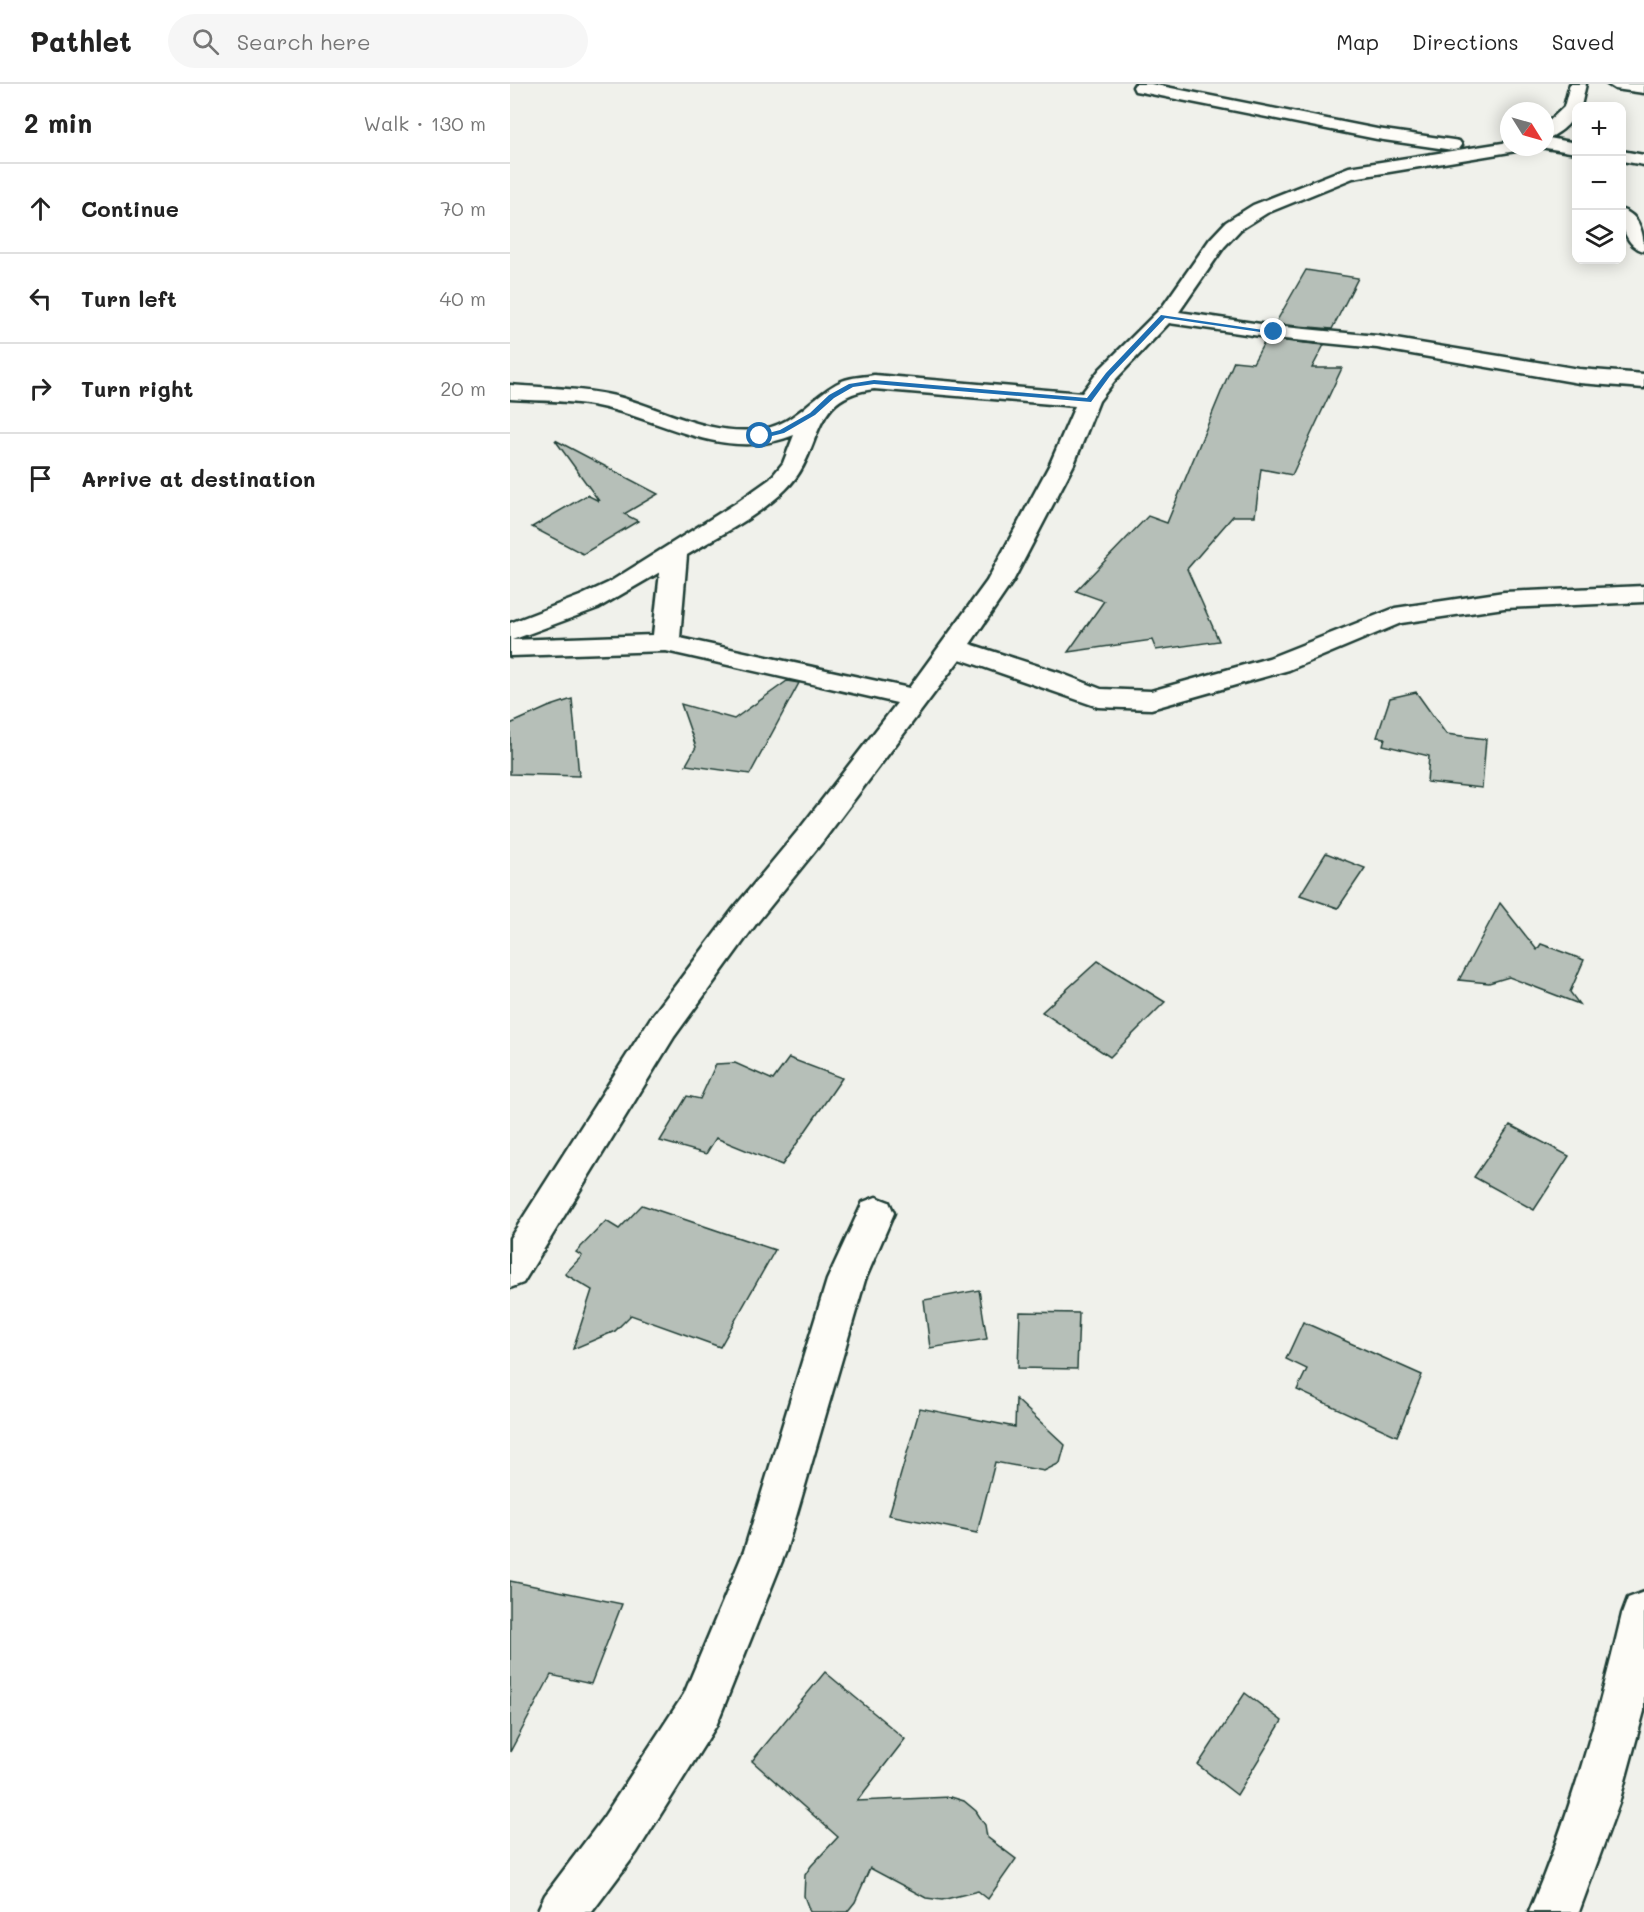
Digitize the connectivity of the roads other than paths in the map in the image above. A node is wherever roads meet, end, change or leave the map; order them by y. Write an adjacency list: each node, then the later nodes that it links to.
1 (1578, 84): 5 (street)
2 (1615, 84): 4 (street)
3 (1141, 87): 7 (street)
4 (1644, 88)
5 (1554, 126)
6 (1554, 145): 9 (street)
7 (1500, 148)
8 (1500, 148): 14 (street)
9 (1572, 149)
10 (1626, 157): 11 (street)
11 (1644, 160)
12 (1626, 221): 13 (street)
13 (1644, 245)
14 (1164, 316): 15 (street); 17 (street)
15 (1644, 381)
16 (510, 392): 18 (street)
17 (1088, 400): 18 (street); 24 (street)
18 (813, 414): 19 (street)
19 (675, 551): 21 (street); 22 (street)
20 (1644, 594): 24 (street)
21 (510, 632)
22 (666, 643): 23 (street); 25 (street)
23 (510, 648)
24 (954, 648): 25 (street)
25 (916, 698): 27 (street)
26 (876, 1213): 29 (street)
27 (510, 1271)
28 (1644, 1614): 30 (street)
29 (562, 1912)
30 (1554, 1912)

